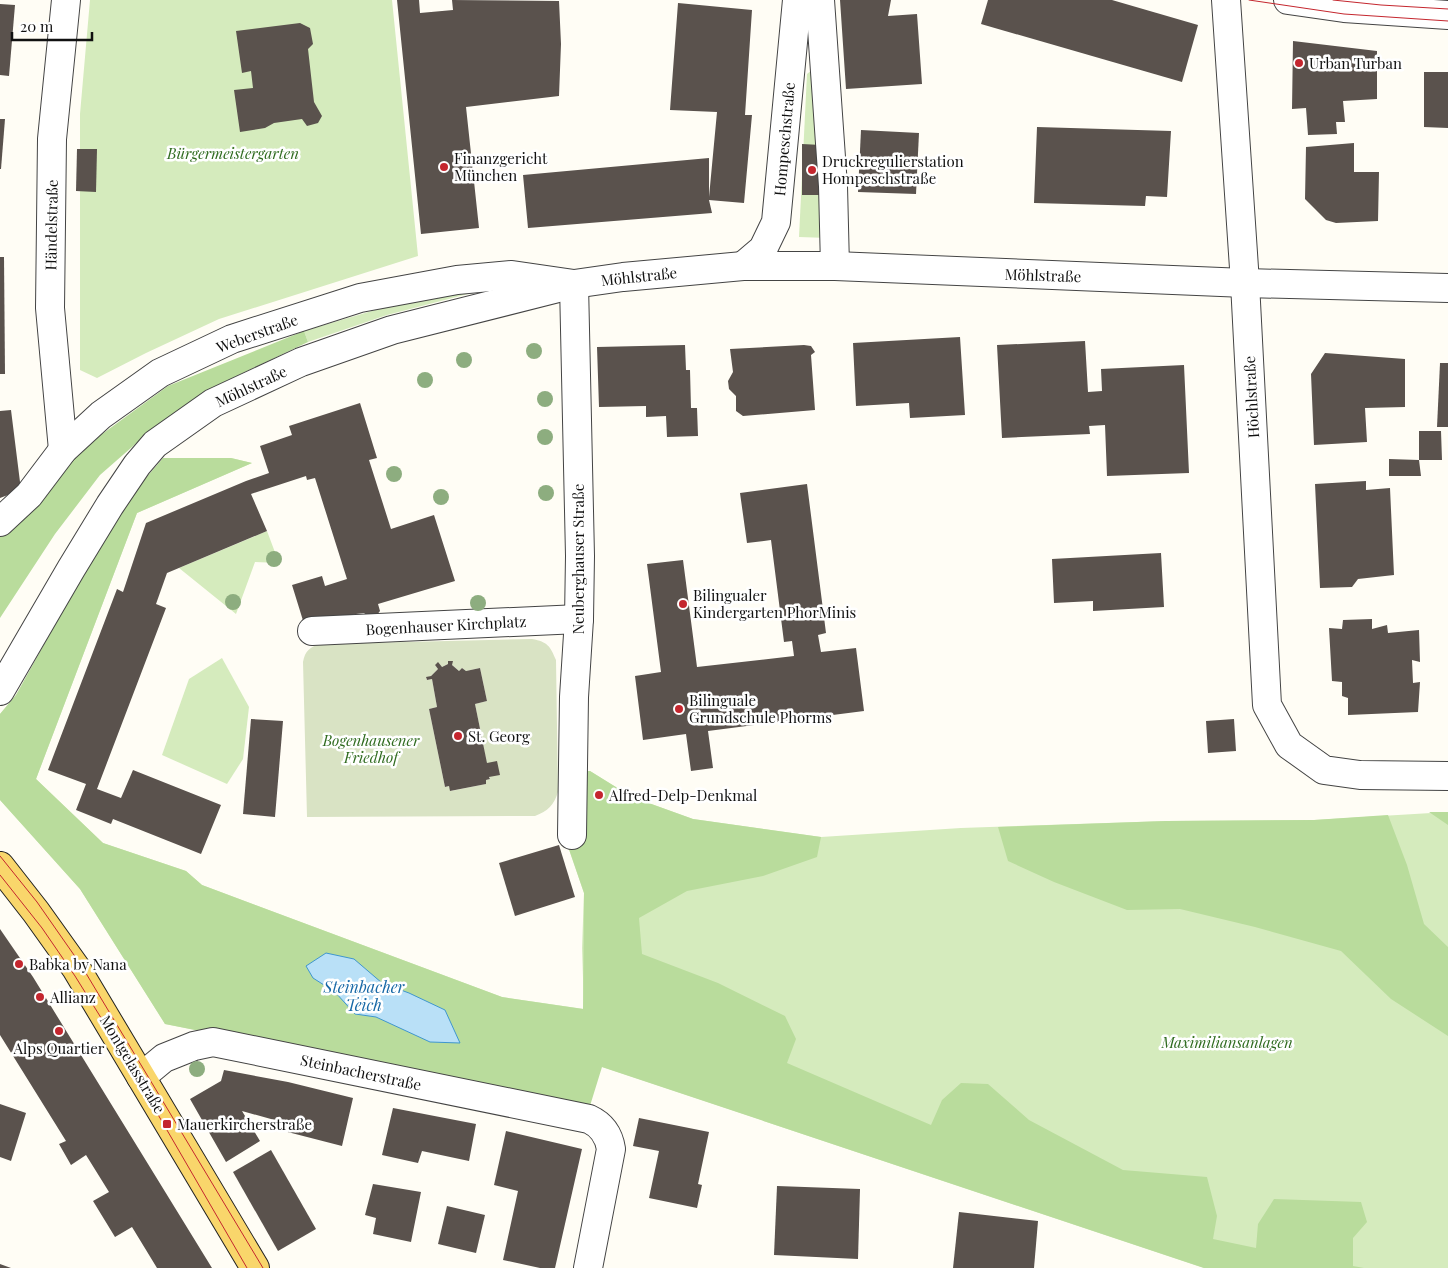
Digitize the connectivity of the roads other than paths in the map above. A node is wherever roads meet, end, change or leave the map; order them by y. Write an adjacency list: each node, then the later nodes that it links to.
1 (66, 0): 13 (street, Händelstraße)
2 (797, 0): 8 (street, Hompeschstraße)
3 (820, 0): 9 (street)
4 (1226, 0): 10 (street, Höchlstraße)
5 (1288, 0): 6 (street)
6 (1345, 4): 7 (street)
7 (1448, 15)
8 (743, 266): 9 (street, Möhlstraße); 11 (street, Möhlstraße)
9 (835, 266): 10 (street, Möhlstraße)
10 (1245, 283): 12 (street, Möhlstraße); 18 (street, Höchlstraße)
11 (574, 284): 13 (street, Weberstraße); 15 (street, Neuberghauser Straße); 17 (street, Möhlstraße)
12 (1448, 288)
13 (63, 450): 14 (street, Weberstraße)
14 (0, 522)
15 (579, 619): 16 (street, Bogenhauser Kirchplatz); 19 (street, Neuberghauser Straße)
16 (312, 631)
17 (0, 691)
18 (1448, 776)
19 (572, 835)
20 (0, 866): 21 (main road, Montgelasstraße)
21 (142, 1077): 22 (main road, Montgelasstraße); 23 (street, Steinbacherstraße)
22 (256, 1268)
23 (588, 1268)

